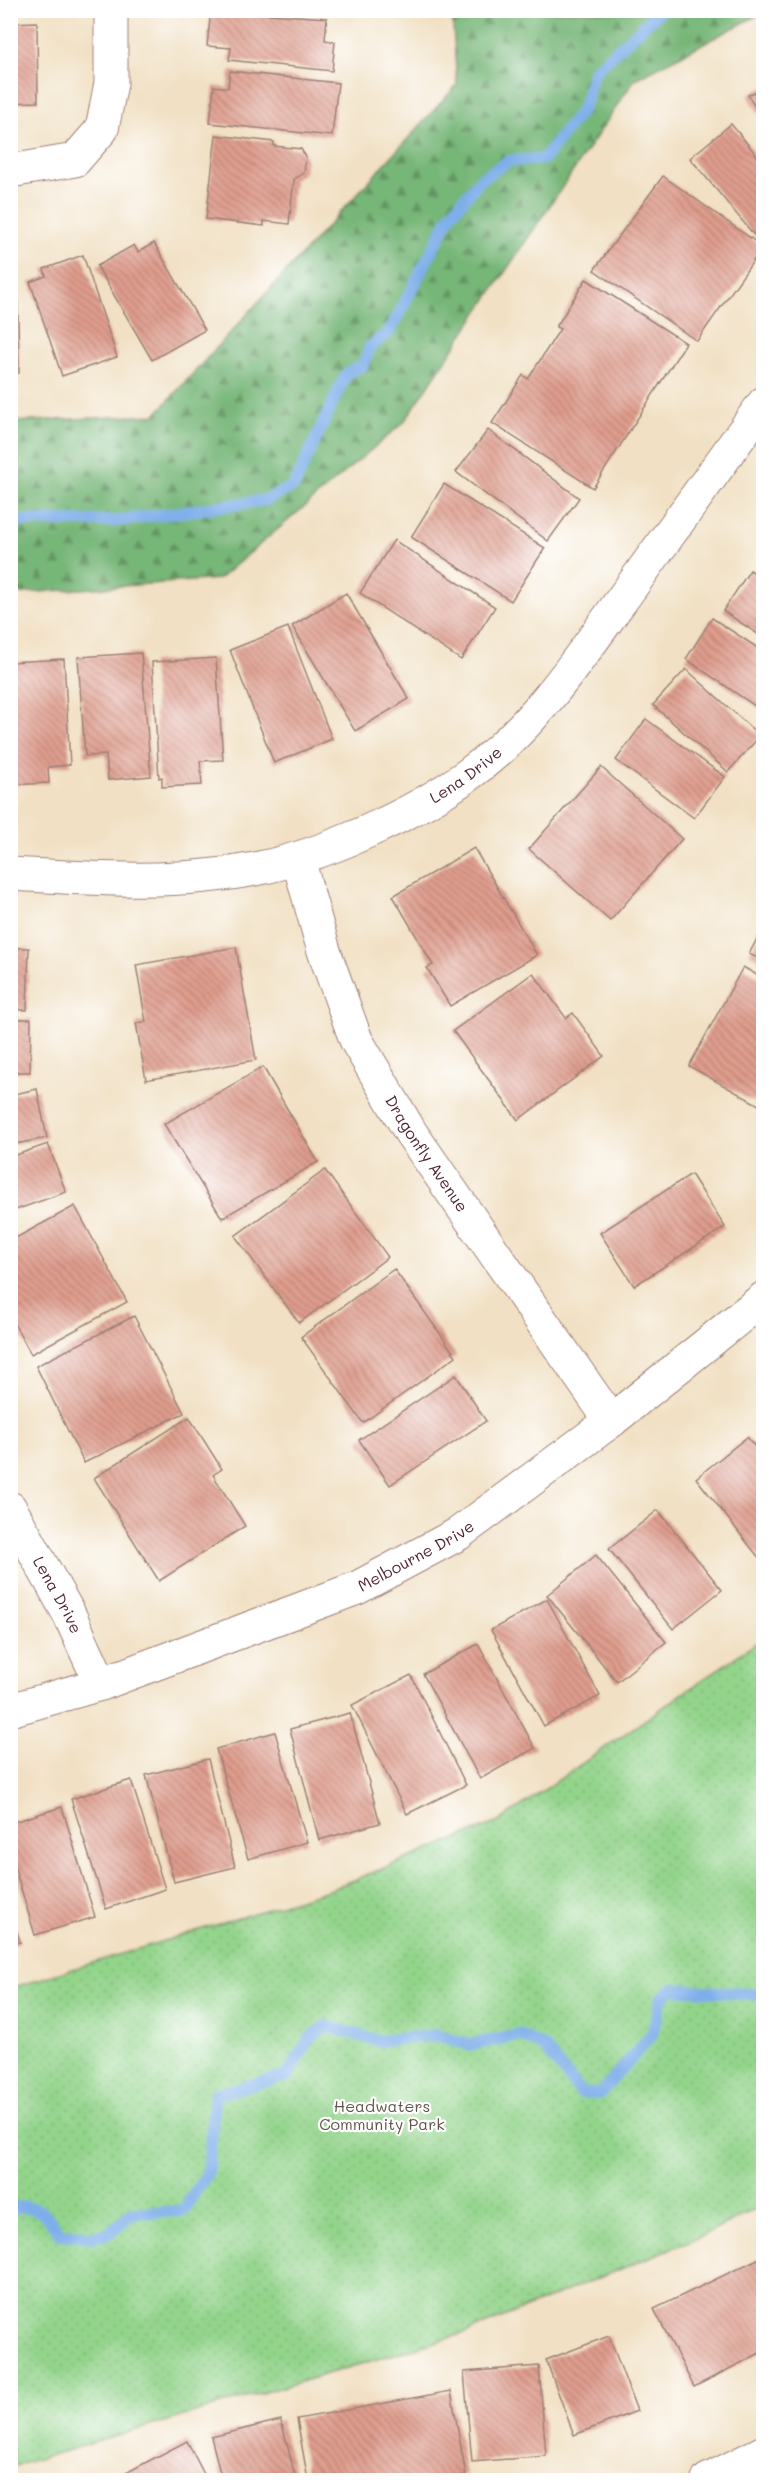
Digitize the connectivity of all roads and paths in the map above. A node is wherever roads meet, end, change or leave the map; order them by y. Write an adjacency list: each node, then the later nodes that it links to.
1 (111, 10): 2 (street)
2 (10, 171)
3 (764, 403): 4 (street, Lena Drive)
4 (298, 859): 5 (street, Lena Drive); 7 (street, Dragonfly Avenue)
5 (10, 874)
6 (764, 1298): 7 (street, Melbourne Drive)
7 (610, 1421): 9 (street, Melbourne Drive)
8 (10, 1508): 9 (street, Lena Drive)
9 (102, 1684): 10 (street, Melbourne Drive)
10 (10, 1710)
11 (764, 2452): 12 (street)
12 (708, 2481)

